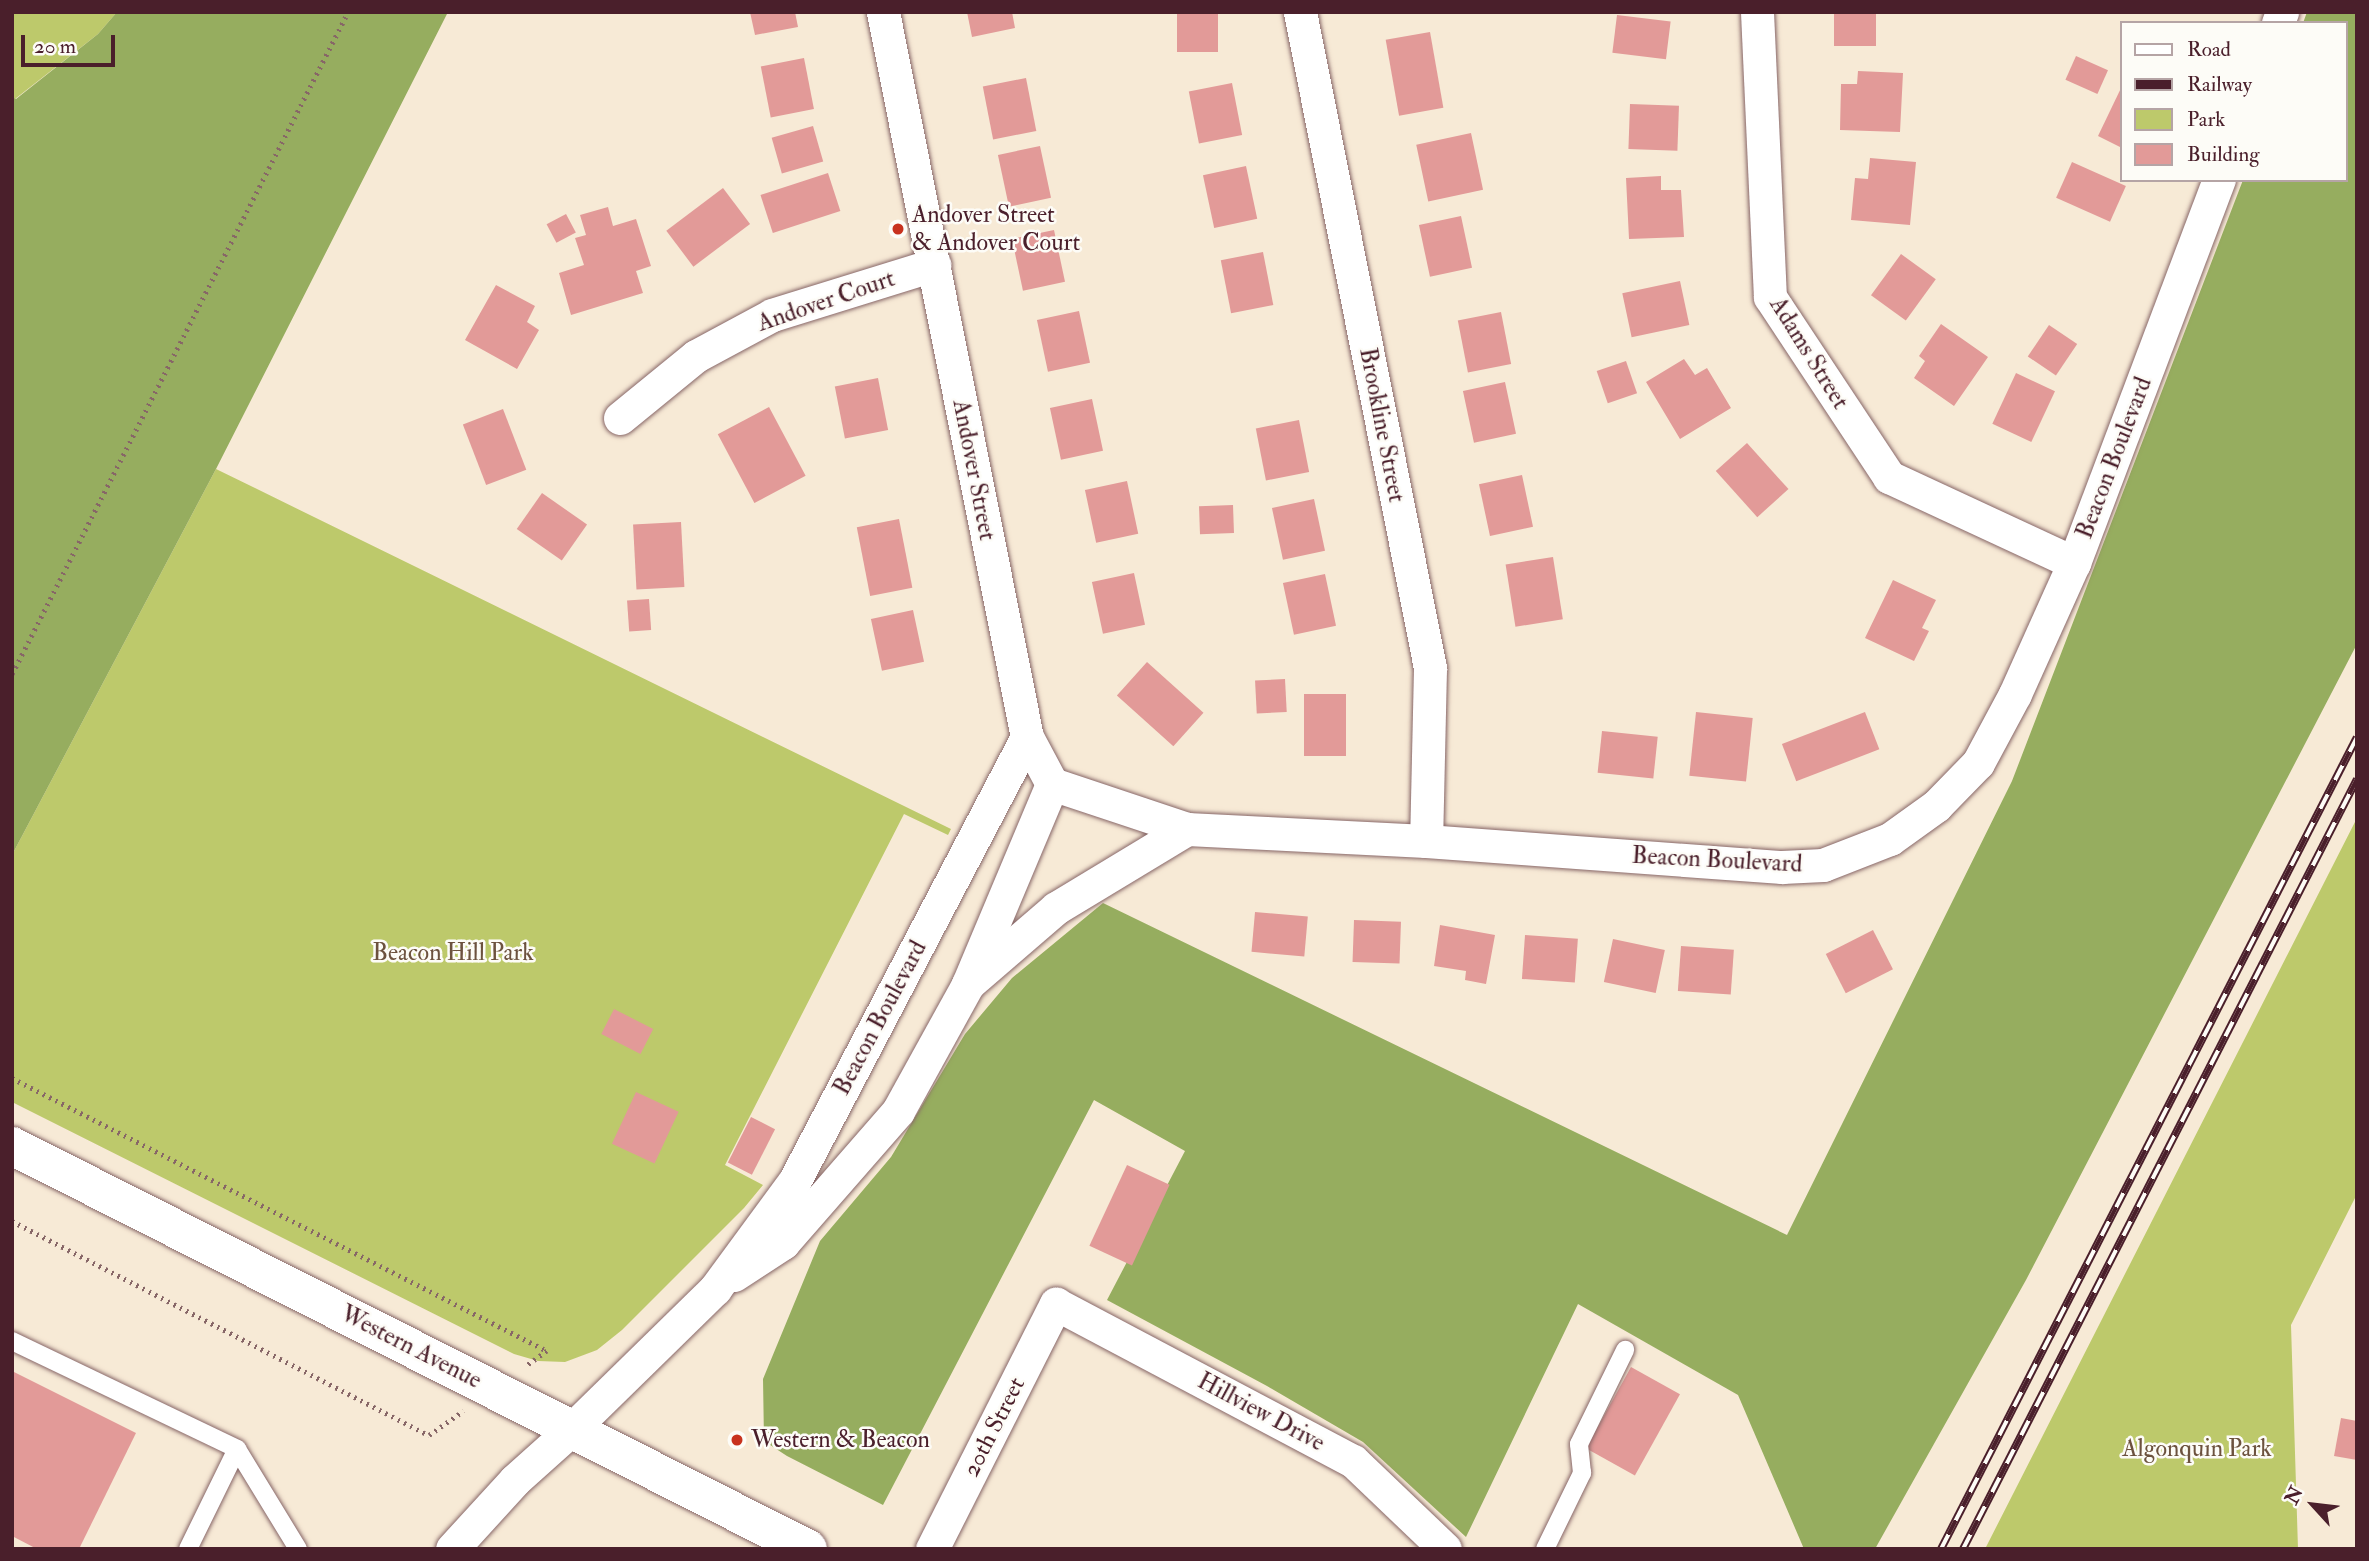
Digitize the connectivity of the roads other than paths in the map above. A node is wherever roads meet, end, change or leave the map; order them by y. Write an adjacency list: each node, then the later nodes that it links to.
1 (883, 12): 5 (street, Andover Street)
2 (1300, 12): 11 (street, Brookline Street)
3 (1757, 12): 7 (street, Adams Street)
4 (2218, 182): 7 (street, Beacon Boulevard)
5 (934, 265): 6 (street, Andover Court); 8 (street, Andover Street)
6 (620, 418)
7 (2074, 563): 11 (street, Beacon Boulevard)
8 (1027, 737): 9 (street, Andover Street); 14 (street, Beacon Boulevard)
9 (1052, 784): 10 (street); 12 (street, Beacon Boulevard)
10 (1186, 829): 11 (street, Beacon Boulevard); 12 (street, Beacon Boulevard)
11 (1426, 841)
12 (968, 984): 14 (street, Beacon Boulevard)
13 (12, 1146): 18 (main road, Western Avenue)
14 (715, 1289): 18 (street, Beacon Boulevard)
15 (1056, 1304): 24 (street, 20th Street); 25 (street, Hillview Drive)
16 (12, 1341): 19 (lane)
17 (1625, 1350): 26 (lane)
18 (573, 1428): 22 (street, Beacon Boulevard); 23 (main road, Western Avenue)
19 (237, 1448): 20 (lane); 21 (lane)
20 (188, 1549)
21 (298, 1549)
22 (452, 1549)
23 (808, 1549)
24 (932, 1549)
25 (1445, 1549)
26 (1545, 1549)

